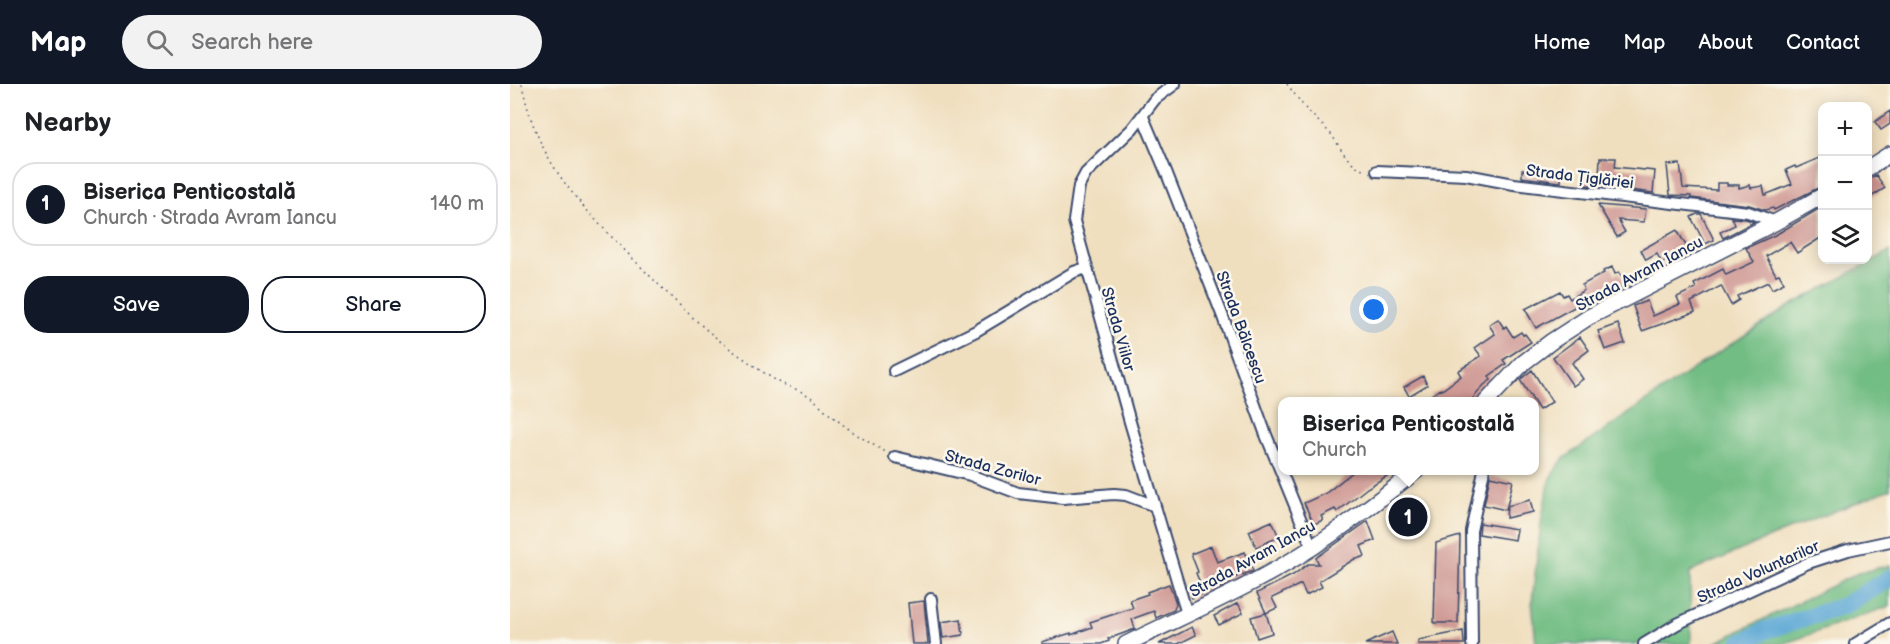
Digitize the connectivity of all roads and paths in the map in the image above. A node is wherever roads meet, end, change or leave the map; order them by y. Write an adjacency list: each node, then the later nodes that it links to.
1 (522, 84): 13 (path)
2 (1175, 84): 4 (street, Strada Viilor)
3 (1287, 84): 7 (path)
4 (1143, 117): 10 (street, Strada Viilor); 14 (street, Strada Bălcescu)
5 (1890, 154): 6 (main road)
6 (1872, 165)
7 (1377, 171): 9 (street, Strada Țiglăriei)
8 (1818, 198): 9 (main road, Strada Avram Iancu)
9 (1776, 222): 12 (main road, Strada Avram Iancu)
10 (1086, 268): 11 (street); 18 (street, Strada Viilor)
11 (894, 371)
12 (1491, 397)
13 (895, 457): 18 (street, Strada Zorilor)
14 (1278, 464)
15 (1282, 475): 20 (street, Strada Bălcescu)
16 (1412, 475): 20 (main road, Strada Avram Iancu)
17 (1483, 475): 26 (street)
18 (1155, 506): 22 (street, Strada Viilor)
19 (1890, 542): 27 (street, Strada Voluntarilor)
20 (1312, 548): 22 (main road, Strada Avram Iancu)
21 (931, 599): 24 (street)
22 (1187, 614): 25 (main road, Strada Avram Iancu)
23 (1890, 623): 28 (street)
24 (936, 644)
25 (1126, 644)
26 (1472, 644)
27 (1644, 644)
28 (1855, 644)

